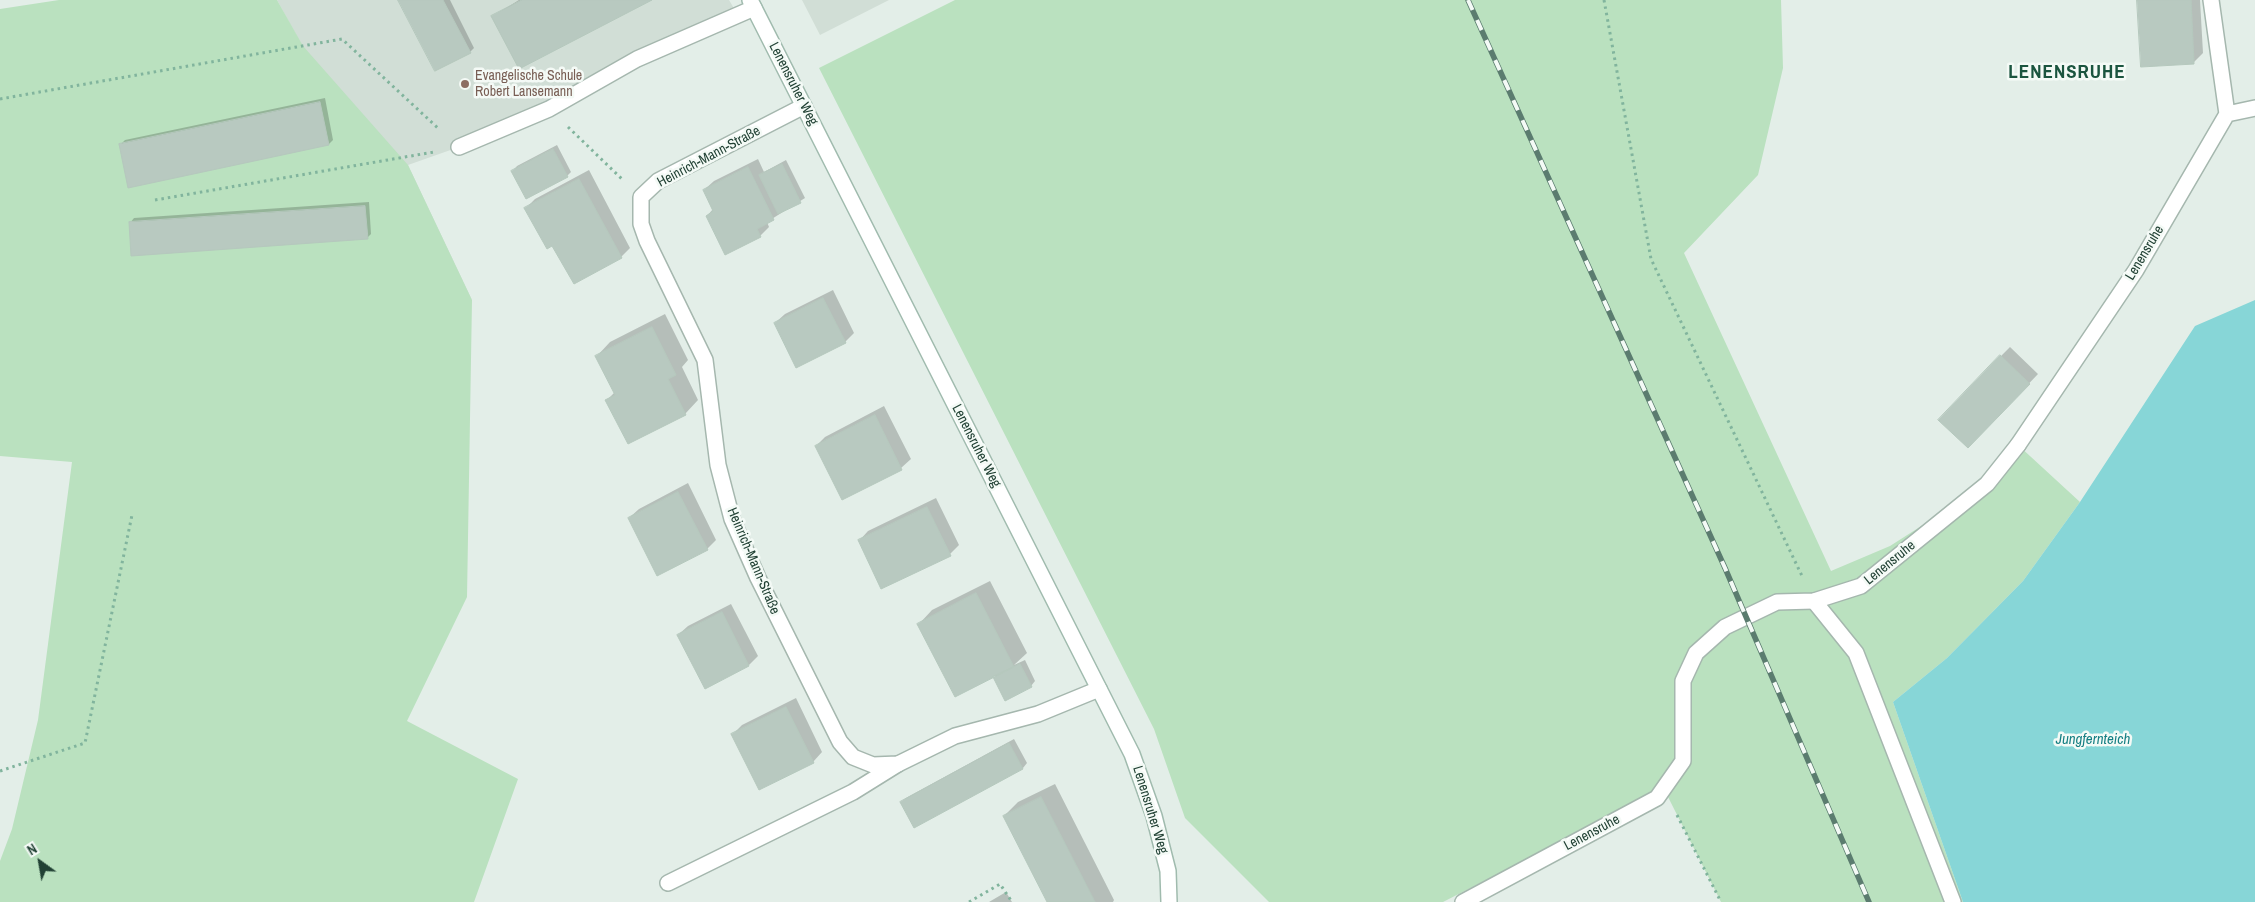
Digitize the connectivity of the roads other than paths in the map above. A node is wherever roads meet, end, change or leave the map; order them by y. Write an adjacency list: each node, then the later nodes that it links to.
1 (2211, 0): 5 (street)
2 (752, 4): 3 (street, Lenensruher Weg); 6 (street)
3 (804, 106): 8 (street, Lenensruher Weg); 9 (street, Heinrich-Mann-Straße)
4 (2255, 108): 5 (street)
5 (2227, 114): 7 (street, Lenensruhe)
6 (459, 147)
7 (1814, 601): 12 (street, Lenensruhe); 13 (street)
8 (1099, 689): 9 (street, Heinrich-Mann-Straße); 11 (street, Lenensruher Weg)
9 (898, 764): 10 (street)
10 (668, 883)
11 (1169, 902)
12 (1463, 902)
13 (1953, 902)

